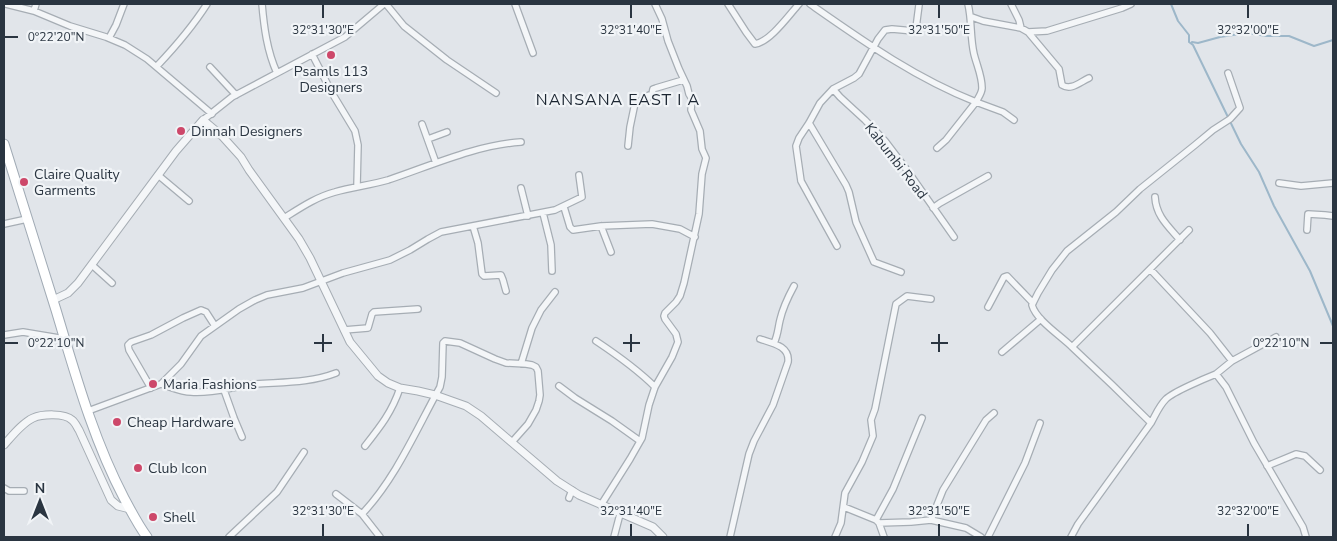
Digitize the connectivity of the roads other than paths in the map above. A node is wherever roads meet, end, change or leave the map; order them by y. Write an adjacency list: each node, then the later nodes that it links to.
1 (6, 4): 16 (street)
2 (36, 4): 16 (street)
3 (124, 4): 20 (street)
4 (207, 4): 24 (street)
5 (262, 4): 26 (street)
6 (384, 4): 23 (street); 31 (street)
7 (515, 4): 22 (street)
8 (655, 4): 29 (street)
9 (728, 4): 10 (street)
10 (798, 4)
11 (810, 4): 21 (street)
12 (919, 4): 21 (street)
13 (968, 4): 17 (street)
14 (1011, 4): 18 (street)
15 (1131, 4): 19 (street)
16 (34, 11): 20 (street)
17 (972, 17): 18 (street); 33 (street)
18 (1021, 28): 19 (street)
19 (1028, 32): 28 (street)
20 (109, 38): 24 (street)
21 (874, 48): 30 (street); 33 (street)
22 (533, 53)
23 (312, 54): 26 (street); 51 (street)
24 (156, 66): 34 (street)
25 (210, 67): 32 (street)
26 (277, 72): 32 (street)
27 (1228, 72): 83 (street)
28 (1089, 78)
29 (683, 80): 43 (street); 67 (street)
30 (833, 89): 37 (street); 56 (street, Kabumbi Road)
31 (496, 93)
32 (236, 96): 34 (street)
33 (976, 102): 36 (street); 44 (street)
34 (212, 114): 35 (street)
35 (204, 120): 47 (street); 60 (street)
36 (1014, 120)
37 (809, 123): 70 (street); 75 (street)
38 (422, 124): 40 (street)
39 (447, 132): 40 (street)
40 (428, 139): 45 (street)
41 (521, 142): 45 (street)
42 (4, 144): 61 (main road)
43 (628, 146)
44 (937, 148)
45 (436, 163): 51 (street)
46 (580, 174): 55 (street)
47 (158, 175): 54 (street); 72 (street)
48 (988, 176): 56 (street)
49 (1279, 183): 50 (street)
50 (1333, 183)
51 (357, 186): 60 (street)
52 (521, 188): 58 (street)
53 (1155, 197): 69 (street)
54 (189, 201)
55 (564, 207): 57 (street); 64 (street)
56 (933, 208): 68 (street, Kabumbi Road)
57 (543, 213): 58 (street); 74 (street)
58 (528, 216): 63 (street)
59 (1333, 216): 66 (street)
60 (284, 218): 76 (street)
61 (26, 219): 62 (street); 82 (main road)
62 (4, 224)
63 (473, 226): 76 (street); 79 (street)
64 (601, 226): 67 (street); 71 (street)
65 (1190, 230): 69 (street)
66 (1308, 230)
67 (695, 237): 103 (street)
68 (954, 237)
69 (1180, 240): 73 (street)
70 (837, 246)
71 (610, 252)
72 (92, 265): 77 (street); 82 (street)
73 (1150, 269): 95 (street); 97 (street)
74 (552, 270)
75 (901, 272)
76 (321, 281): 87 (street); 88 (street)
77 (112, 283)
78 (794, 286): 94 (street)
79 (506, 291)
80 (555, 292): 98 (street)
81 (931, 299): 127 (street)
82 (53, 300): 91 (main road)
83 (1033, 303): 84 (street); 86 (street)
84 (988, 307)
85 (418, 309): 88 (street)
86 (1041, 319): 95 (street); 96 (street)
87 (215, 326): 101 (street); 104 (street)
88 (344, 330): 105 (street)
89 (4, 335): 91 (street)
90 (1276, 337): 97 (street)
91 (65, 339): 108 (main road)
92 (760, 339): 94 (street)
93 (596, 341): 103 (street)
94 (774, 343): 138 (street)
95 (1072, 347): 112 (street)
96 (1002, 352)
97 (1232, 361): 100 (street)
98 (521, 364): 107 (street); 115 (street)
99 (336, 373): 106 (street)
100 (1216, 374): 112 (street); 119 (street)
101 (161, 384): 104 (street); 106 (street)
102 (559, 386): 114 (street)
103 (655, 387): 114 (street)
104 (150, 388): 108 (street)
105 (400, 388): 107 (street); 117 (street)
106 (224, 390): 113 (street)
107 (435, 395): 115 (street); 129 (street)
108 (88, 411): 128 (main road)
109 (994, 413): 131 (street)
110 (922, 418): 132 (street)
111 (1040, 423): 142 (street)
112 (1151, 423): 143 (street)
113 (242, 437)
114 (640, 441): 126 (street)
115 (512, 442): 122 (street)
116 (4, 445): 128 (street)
117 (365, 446)
118 (304, 452): 134 (street)
119 (1267, 466): 120 (street); 144 (street)
120 (1320, 470)
121 (4, 488): 123 (street)
122 (572, 490): 125 (street); 126 (street)
123 (24, 491)
124 (336, 494): 129 (street)
125 (569, 498)
126 (601, 505): 130 (street)
127 (844, 507): 132 (street); 139 (street)
128 (130, 509): 133 (main road)
129 (362, 514): 135 (street)
130 (620, 514): 136 (street); 137 (street)
131 (931, 520): 132 (street); 141 (street)
132 (877, 521): 140 (street)
133 (147, 537)
134 (229, 537)
135 (380, 537)
136 (614, 537)
137 (663, 537)
138 (730, 537)
139 (835, 537)
140 (884, 537)
141 (981, 537)
142 (988, 537)
143 (1071, 537)
144 (1306, 537)

